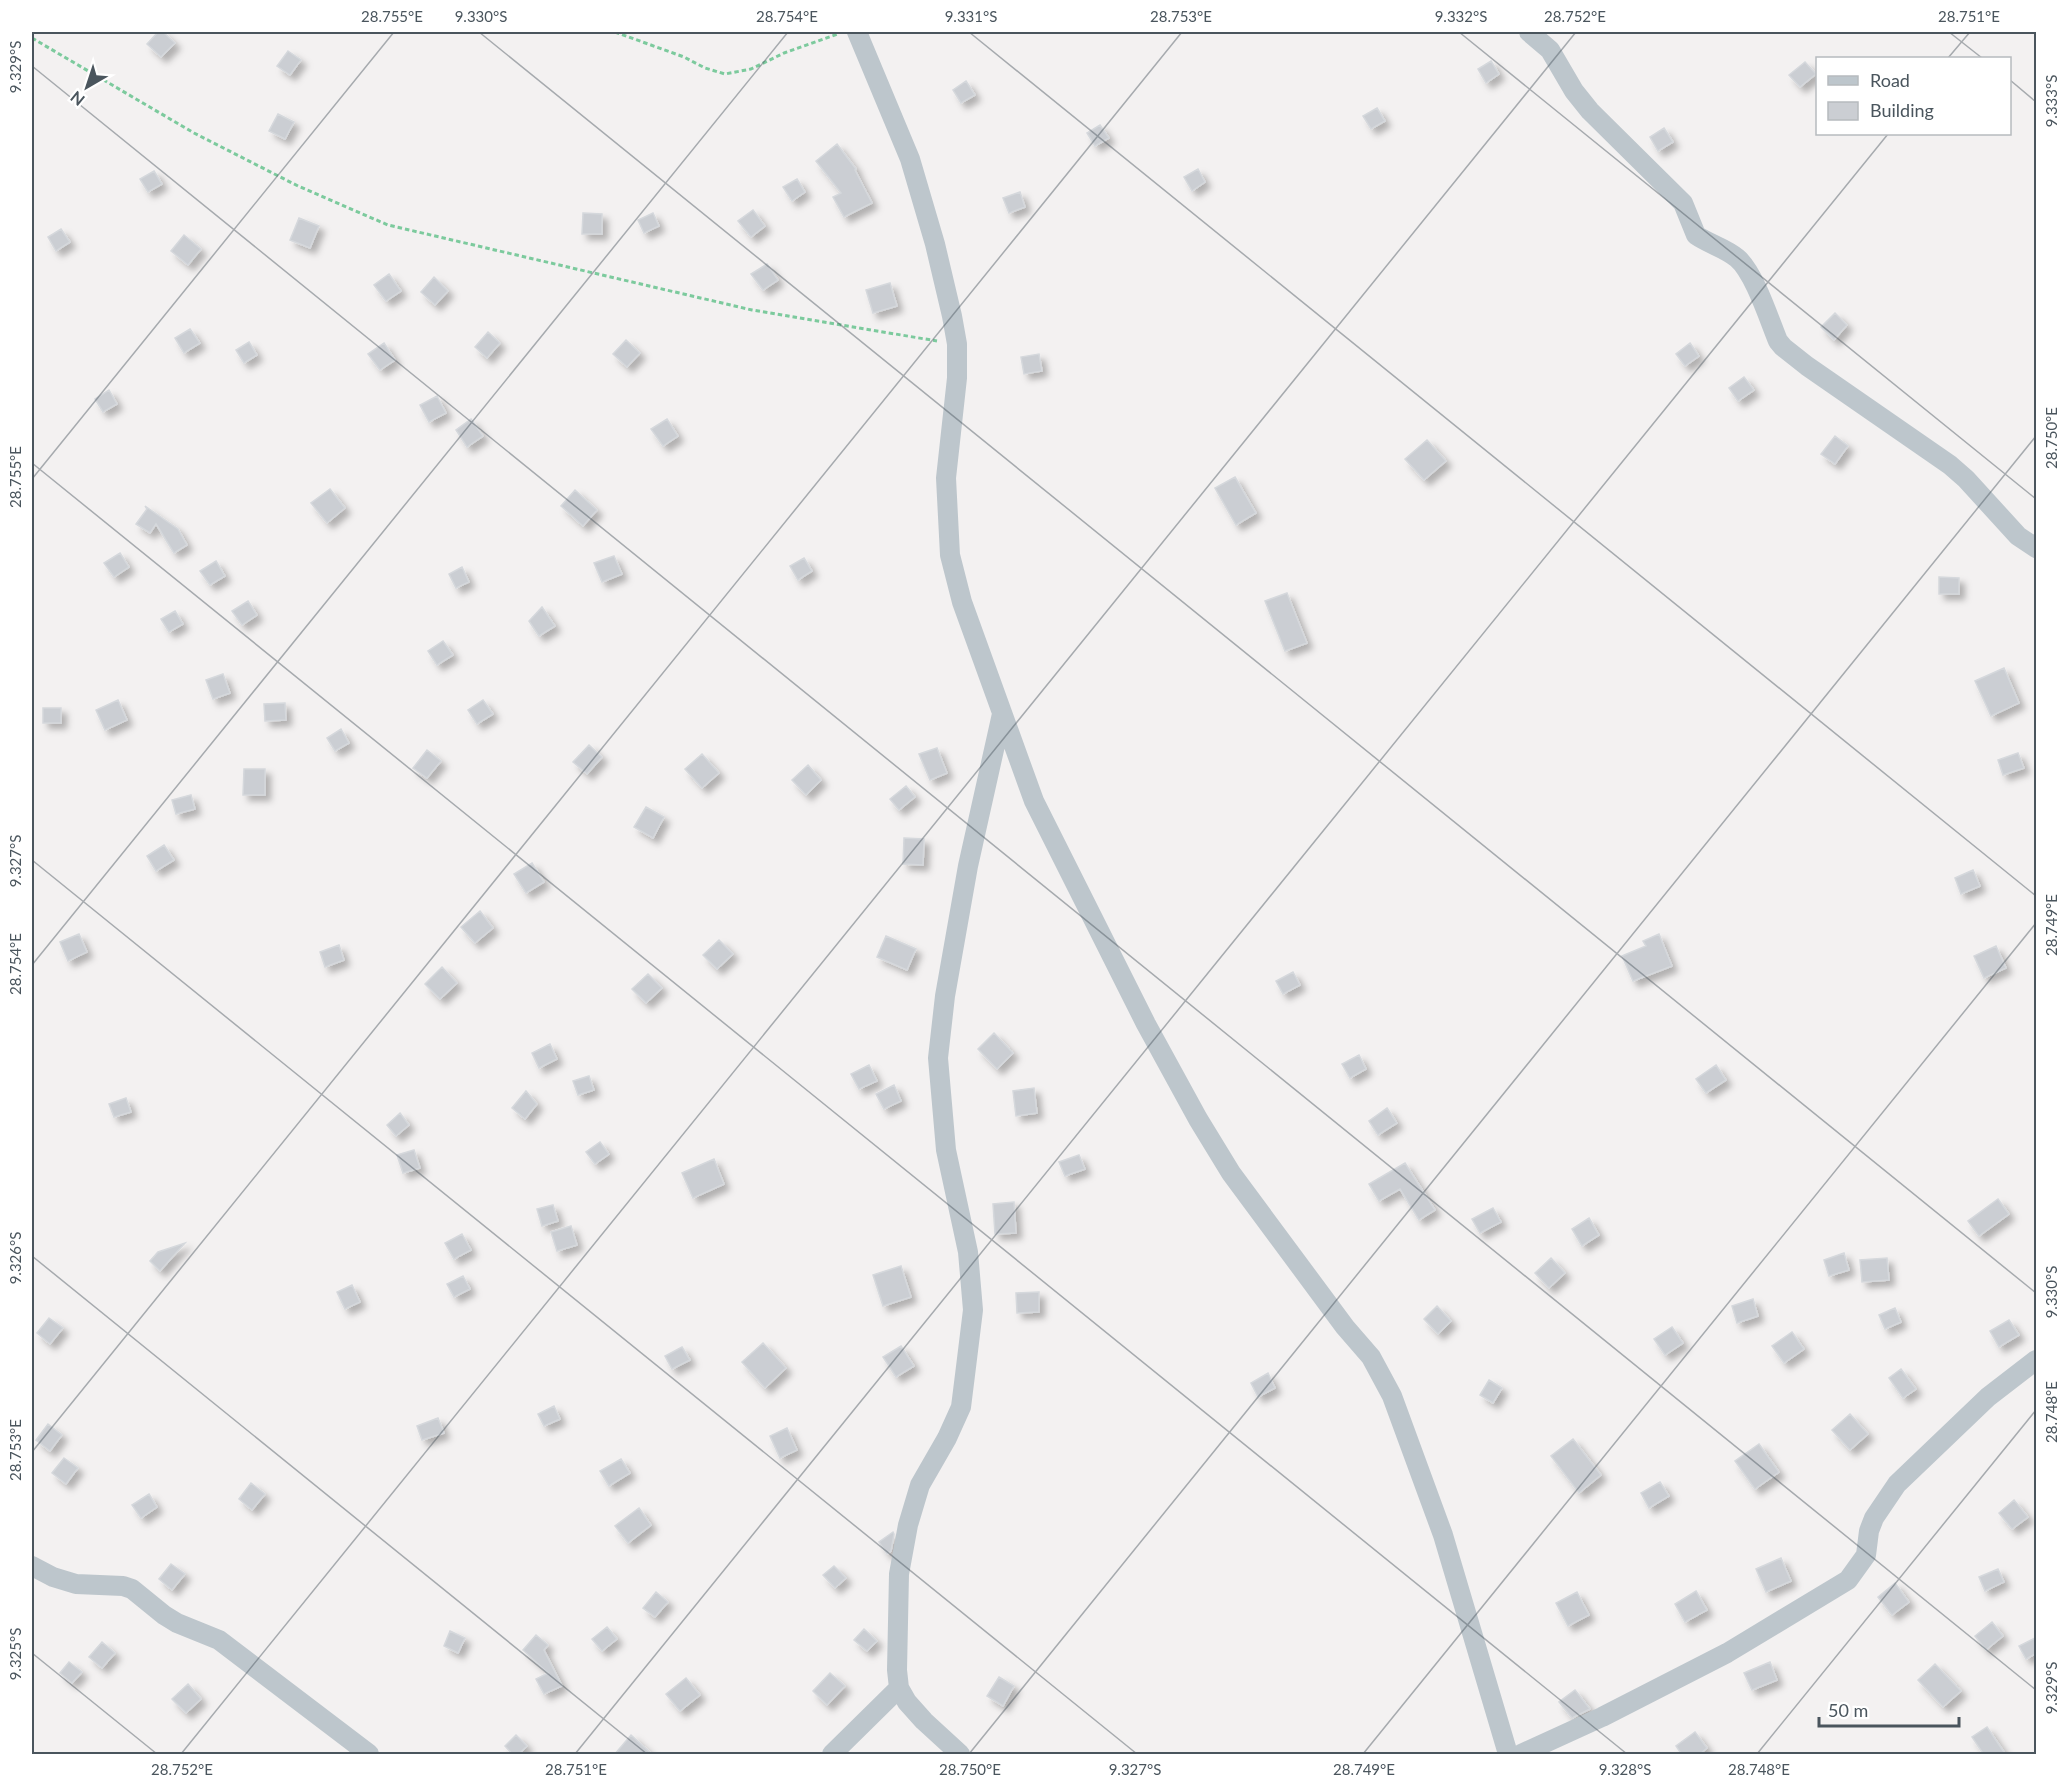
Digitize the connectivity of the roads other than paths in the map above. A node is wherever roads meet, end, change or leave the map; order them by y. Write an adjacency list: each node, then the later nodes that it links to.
1 (857, 32): 4 (street)
2 (1529, 32): 3 (street)
3 (2037, 548)
4 (1002, 714): 7 (street); 11 (street)
5 (2037, 1360): 12 (street)
6 (32, 1566): 8 (street)
7 (899, 1688): 9 (street); 10 (street)
8 (369, 1755)
9 (832, 1755)
10 (960, 1755)
11 (1508, 1755)
12 (1521, 1755)

